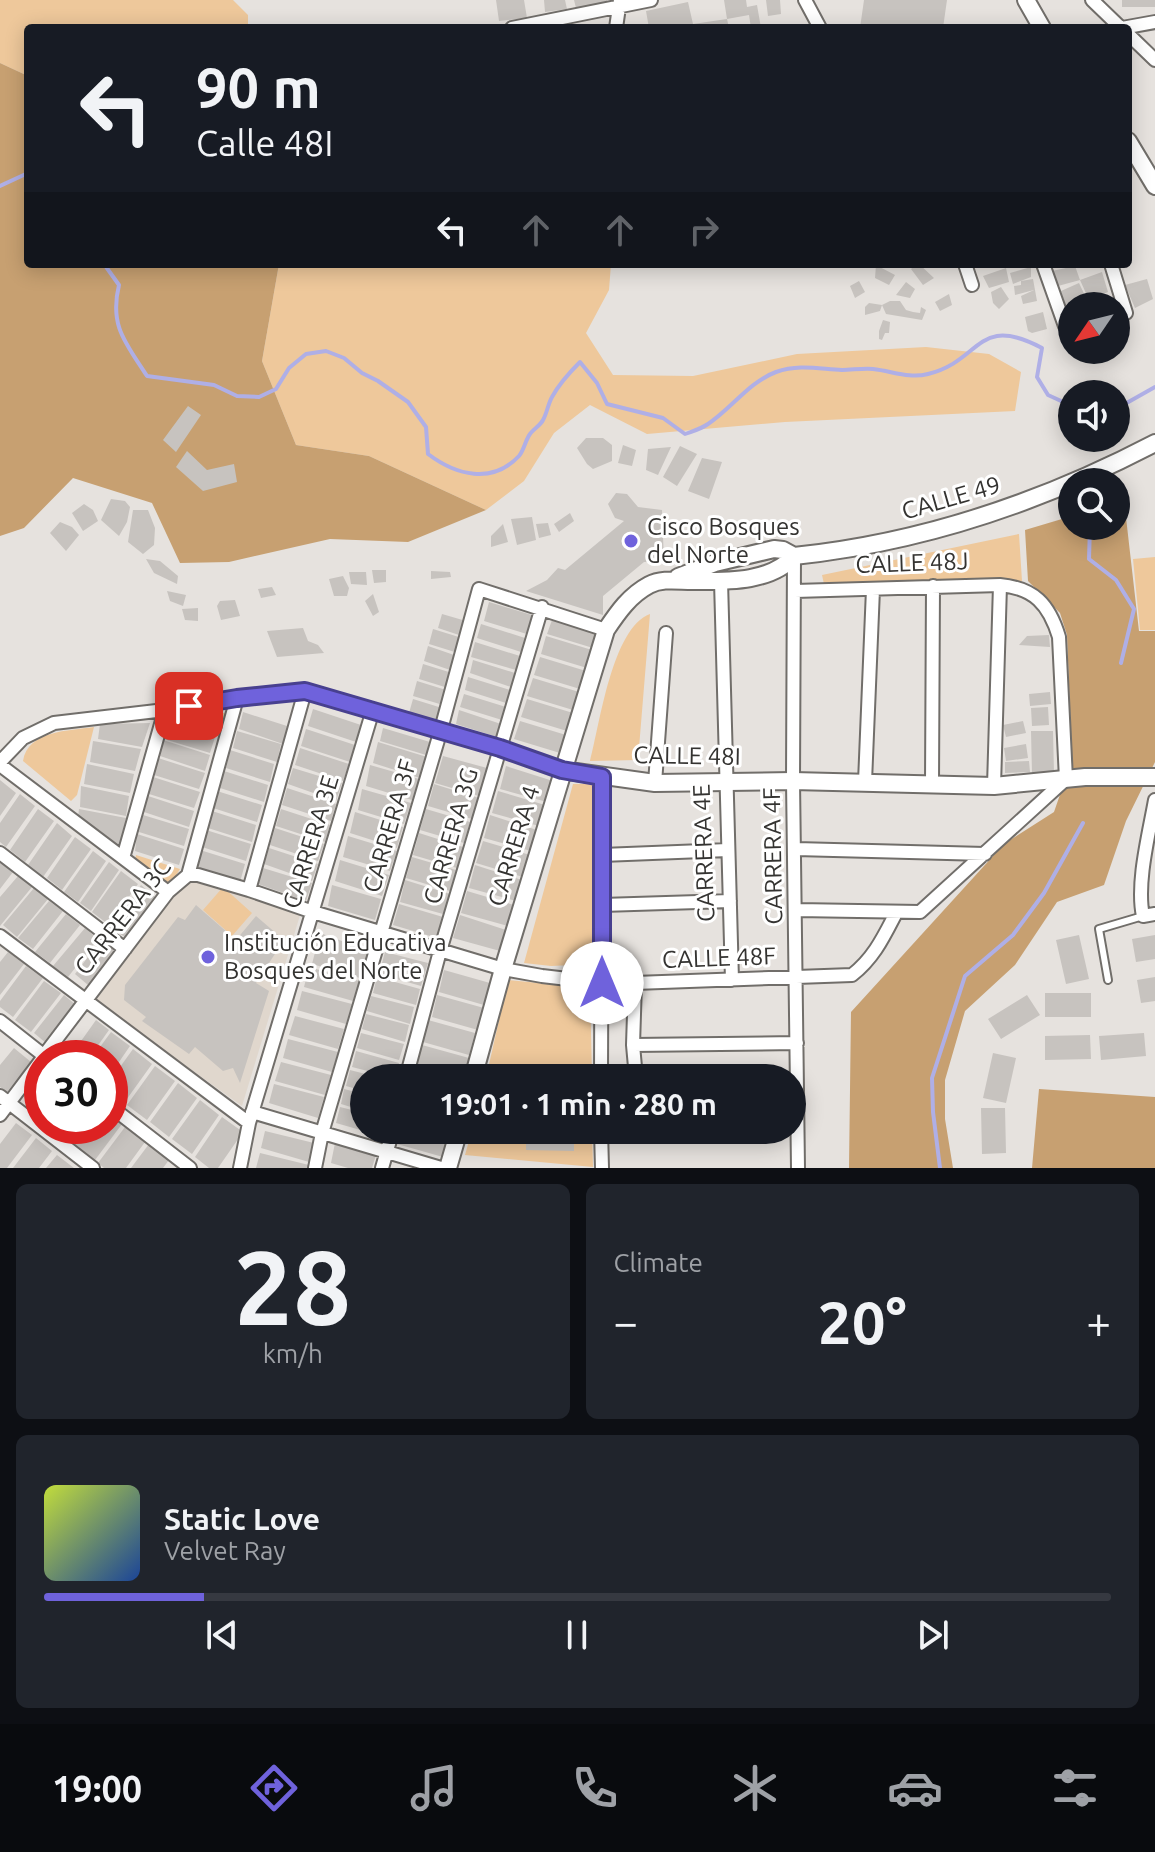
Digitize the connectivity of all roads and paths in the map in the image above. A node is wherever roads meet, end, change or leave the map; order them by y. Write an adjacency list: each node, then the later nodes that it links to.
1 (651, 0): 5 (street)
2 (805, 0): 9 (street)
3 (1026, 0): 10 (main road)
4 (1092, 0): 11 (street)
5 (620, 3): 7 (street); 8 (street)
6 (1155, 22): 12 (street)
7 (529, 24)
8 (617, 24)
9 (818, 24)
10 (1040, 24)
11 (1118, 24)
12 (1132, 26)
13 (1132, 38): 14 (street)
14 (1155, 60)
15 (1132, 148): 16 (main road)
16 (1155, 186)
17 (966, 268): 20 (street)
18 (1044, 268): 22 (street)
19 (1112, 268): 21 (street)
20 (972, 285)
21 (1120, 292)
22 (1058, 306)
23 (1155, 443): 24 (main road, CALLE 49)
24 (794, 556): 25 (main road); 26 (main road); 30 (street)
25 (672, 580): 26 (main road); 32 (main road)
26 (721, 581): 45 (street, CARRERA 4E)
27 (1000, 585): 28 (street, CALLE 48J); 44 (street, CALLE 48J); 50 (street)
28 (933, 586): 29 (street, CALLE 48J); 49 (street)
29 (873, 589): 30 (street, CALLE 48J); 47 (street)
30 (795, 591): 46 (street, CARRERA 4F)
31 (542, 607): 32 (street); 38 (street, CARRERA 3F); 39 (street, CARRERA 3G)
32 (606, 630): 41 (main road, CARRERA 4)
33 (666, 633): 48 (street)
34 (305, 691): 35 (street, CALLE 48I); 37 (street, CALLE 48I); 60 (street)
35 (237, 698): 36 (street, CALLE 48I); 59 (street, CARRERA 3C)
36 (165, 710): 40 (street, CALLE 48I); 58 (street)
37 (372, 713): 38 (street, CALLE 48I); 65 (street, CARRERA 3E)
38 (440, 733): 39 (street, CALLE 48I); 68 (street, CARRERA 3F)
39 (500, 748): 41 (street, CALLE 48I); 71 (street, CARRERA 3G)
40 (0, 764): 58 (street)
41 (562, 770): 42 (main road, CALLE 48I); 72 (main road, CARRERA 4)
42 (602, 777): 48 (main road, CALLE 48I); 57 (street)
43 (1155, 777): 44 (main road, CALLE 48I)
44 (1066, 779): 50 (main road, CALLE 48I); 56 (street)
45 (725, 781): 46 (main road, CALLE 48I); 48 (main road, CALLE 48I); 54 (street, CARRERA 4E)
46 (793, 781): 47 (main road, CALLE 48I); 53 (street, CARRERA 4F)
47 (865, 782): 49 (main road, CALLE 48I)
48 (655, 783)
49 (932, 783): 50 (main road, CALLE 48I)
50 (994, 786)
51 (1155, 800): 52 (street)
52 (1151, 841): 67 (street)
53 (796, 849): 56 (street); 64 (street, CARRERA 4F)
54 (728, 850): 57 (street); 62 (street, CARRERA 4E)
55 (0, 853): 70 (street)
56 (985, 854): 66 (street)
57 (602, 855): 63 (street)
58 (123, 858): 61 (street)
59 (188, 875): 60 (street, CALLE 48F); 61 (street, CARRERA 3C)
60 (249, 890): 65 (street, CALLE 48F)
61 (168, 892): 70 (street, CARRERA 3C)
62 (730, 901): 63 (street); 74 (street, CARRERA 4E)
63 (602, 905): 76 (street)
64 (797, 910): 66 (street); 73 (street, CARRERA 4F)
65 (313, 912): 68 (street, CALLE 48F); 92 (street, CARRERA 3E)
66 (896, 913): 73 (street, CALLE 48F)
67 (1149, 915): 75 (lane)
68 (381, 934): 71 (street, CALLE 48F); 94 (street, CARRERA 3F)
69 (0, 936): 78 (street)
70 (125, 949): 78 (street, CARRERA 3C)
71 (440, 951): 72 (street, CALLE 48F); 84 (street, CARRERA 3G)
72 (503, 969): 76 (street, CALLE 48F); 85 (main road, CARRERA 4)
73 (797, 977): 74 (street, CALLE 48F); 82 (street, CARRERA 4F)
74 (732, 980): 77 (street, CALLE 48F)
75 (1108, 980)
76 (602, 983): 77 (street, CALLE 48F); 86 (street)
77 (635, 983): 83 (street)
78 (85, 1002): 80 (street, CARRERA 3C); 92 (street)
79 (0, 1021): 81 (street)
80 (57, 1040)
81 (24, 1041)
82 (797, 1043): 83 (street); 88 (street, CARRERA 4F)
83 (633, 1045): 87 (street)
84 (410, 1064)
85 (477, 1064)
86 (601, 1064)
87 (635, 1064)
88 (796, 1064)
89 (24, 1078): 90 (street, CARRERA 3C)
90 (4, 1099): 91 (street, CARRERA 3C); 100 (street)
91 (0, 1115)
92 (251, 1118): 94 (street); 102 (street, CARRERA 3E)
93 (128, 1120): 101 (street)
94 (322, 1133): 99 (street); 103 (street, CARRERA 3F)
95 (389, 1144): 99 (street)
96 (455, 1144): 106 (main road)
97 (601, 1144): 107 (street)
98 (797, 1144): 108 (street, CARRERA 4F)
99 (386, 1153): 104 (street); 105 (street)
100 (93, 1168)
101 (190, 1168)
102 (240, 1168)
103 (315, 1168)
104 (382, 1168)
105 (441, 1168)
106 (448, 1168)
107 (602, 1168)
108 (798, 1168)

